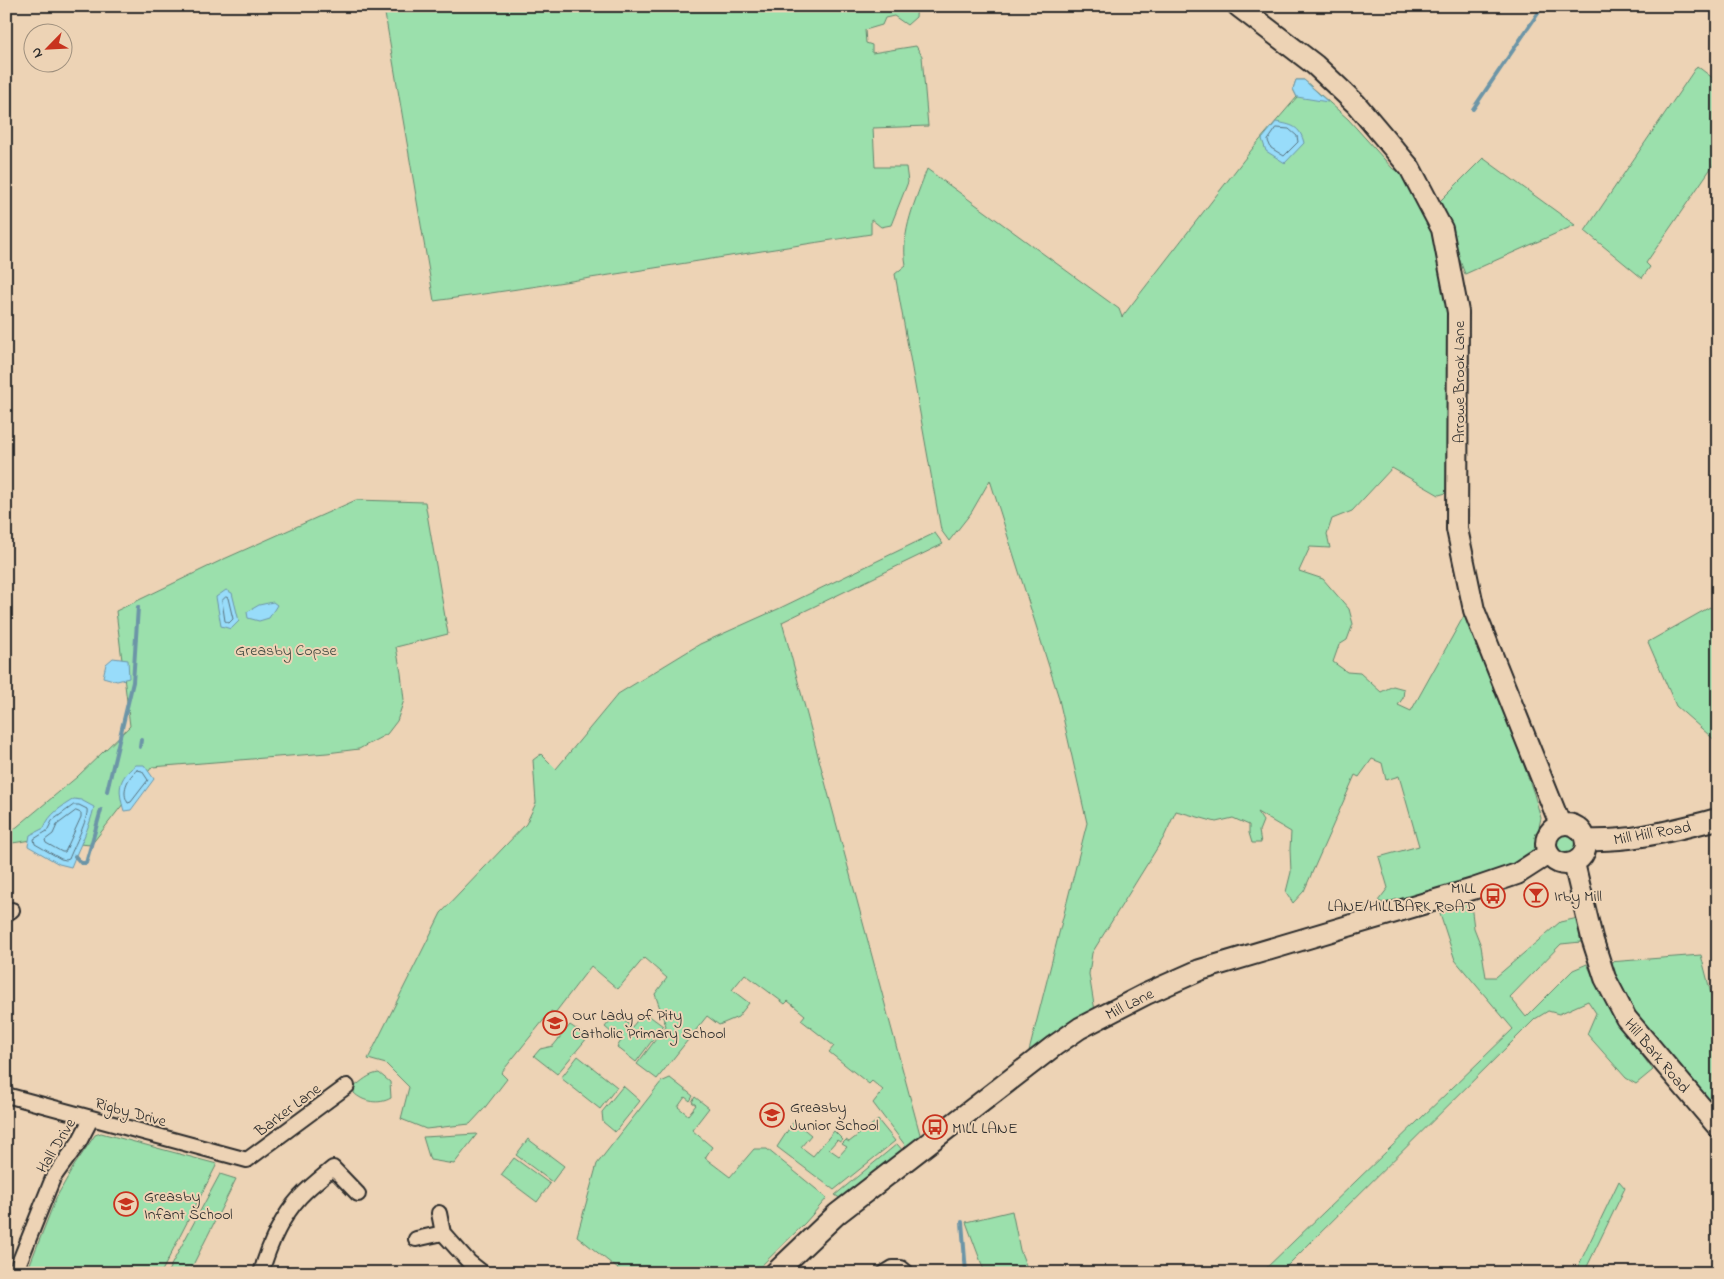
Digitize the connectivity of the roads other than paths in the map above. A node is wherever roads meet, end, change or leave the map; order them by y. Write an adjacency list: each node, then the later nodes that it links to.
1 (1238, 6): 3 (street, Arrowe Brook Lane)
2 (1718, 820): 4 (street, Mill Hill Road)
3 (1560, 824): 4 (street); 5 (street)
4 (1586, 840): 6 (street)
5 (1548, 854): 6 (street); 19 (street, Mill Lane)
6 (1574, 863): 10 (street, Hill Bark Road)
7 (347, 1086): 11 (street, Barker Lane)
8 (6, 1096): 9 (street, Rigby Drive)
9 (91, 1119): 11 (street, Rigby Drive); 16 (street, Hall Drive)
10 (1718, 1127)
11 (247, 1160)
12 (358, 1194): 17 (street)
13 (439, 1213): 14 (street)
14 (443, 1233): 15 (street); 18 (street)
15 (416, 1239)
16 (15, 1273)
17 (261, 1273)
18 (483, 1273)
19 (775, 1273)
20 (885, 1273): 21 (street)
21 (906, 1273)

